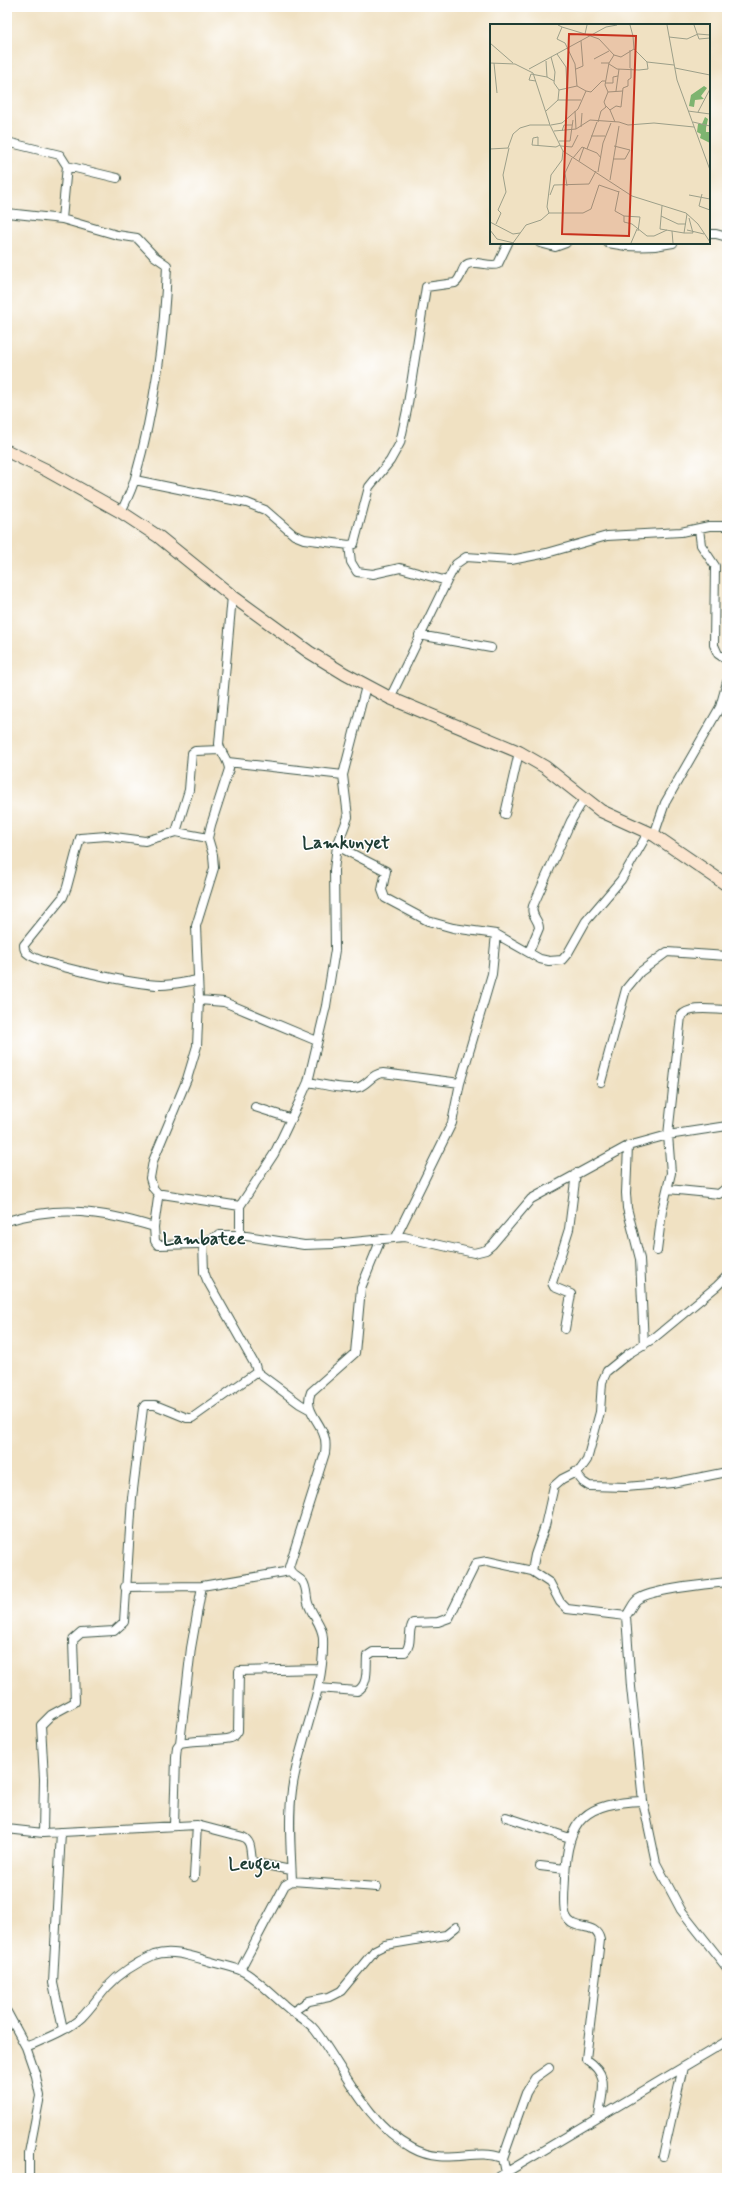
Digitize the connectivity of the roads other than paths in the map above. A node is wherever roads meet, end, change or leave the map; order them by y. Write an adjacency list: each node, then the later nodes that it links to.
1 (7, 142): 2 (street)
2 (67, 166): 3 (street); 5 (street)
3 (117, 178)
4 (7, 213): 5 (street)
5 (62, 219): 14 (street)
6 (710, 234): 7 (street)
7 (727, 237)
8 (508, 244): 18 (street)
9 (544, 244): 10 (street)
10 (563, 244)
11 (612, 244): 12 (street)
12 (667, 244)
13 (7, 451): 15 (street)
14 (135, 480): 15 (street); 18 (street)
15 (121, 512): 20 (street)
16 (727, 526): 17 (street)
17 (699, 529): 19 (street); 23 (street)
18 (349, 546): 19 (street)
19 (447, 580): 21 (street)
20 (232, 596): 25 (street); 27 (street)
21 (419, 635): 22 (street); 26 (street)
22 (491, 648)
23 (727, 660)
24 (727, 682): 34 (street)
25 (366, 686): 26 (street); 30 (street)
26 (390, 698): 28 (street)
27 (220, 750): 29 (street); 33 (street)
28 (519, 752): 31 (street); 32 (street)
29 (228, 762): 30 (street); 35 (street)
30 (343, 775): 36 (street)
31 (584, 799): 34 (street); 39 (street)
32 (505, 814)
33 (176, 832): 35 (street); 41 (street)
34 (651, 834): 37 (street); 39 (street)
35 (208, 838): 41 (street)
36 (337, 846): 38 (street); 44 (street)
37 (727, 884)
38 (496, 934): 39 (street); 47 (street)
39 (529, 952)
40 (727, 956): 46 (street)
41 (197, 980): 42 (street)
42 (199, 1000): 44 (street); 56 (street)
43 (727, 1010): 51 (street)
44 (318, 1041): 45 (street)
45 (308, 1082): 47 (street); 49 (street)
46 (601, 1082)
47 (460, 1083): 61 (street)
48 (256, 1107): 49 (street)
49 (292, 1119): 57 (street)
50 (727, 1126): 51 (street)
51 (668, 1135): 52 (street); 55 (street)
52 (628, 1146): 53 (street); 67 (street)
53 (576, 1173): 61 (street); 66 (street)
54 (727, 1187): 55 (street)
55 (668, 1189): 64 (street)
56 (160, 1196): 57 (street); 59 (street)
57 (240, 1206): 60 (street)
58 (7, 1221): 59 (street)
59 (154, 1227): 63 (street)
60 (240, 1235): 62 (street); 63 (street)
61 (396, 1237): 62 (street)
62 (381, 1239): 69 (street)
63 (202, 1243): 68 (street)
64 (657, 1251)
65 (727, 1276): 67 (street)
66 (565, 1329)
67 (644, 1345): 70 (street)
68 (257, 1372): 69 (street); 76 (street)
69 (309, 1409): 72 (street)
70 (575, 1472): 71 (street); 73 (street)
71 (727, 1472)
72 (290, 1571): 75 (street); 78 (street)
73 (532, 1571): 77 (street); 79 (street)
74 (727, 1582): 77 (street)
75 (202, 1586): 76 (street); 80 (street)
76 (125, 1587): 87 (street)
77 (626, 1616): 81 (street)
78 (320, 1669): 79 (street); 80 (street)
79 (318, 1688): 91 (street)
80 (180, 1743): 83 (street)
81 (643, 1801): 88 (street); 96 (street)
82 (506, 1817): 88 (street)
83 (174, 1825): 84 (street); 86 (street)
84 (197, 1825): 91 (street); 92 (street)
85 (7, 1829): 87 (street)
86 (61, 1832): 87 (street); 100 (street)
87 (43, 1833)
88 (570, 1838): 90 (street)
89 (540, 1866): 90 (street)
90 (565, 1869): 105 (street)
91 (291, 1870): 93 (street)
92 (194, 1877)
93 (292, 1881): 94 (street); 97 (street)
94 (377, 1887)
95 (456, 1927): 99 (street)
96 (727, 1968)
97 (240, 1970): 99 (street); 100 (street)
98 (7, 2012): 102 (street)
99 (292, 2012): 107 (street)
100 (64, 2029): 102 (street)
101 (727, 2041): 103 (street)
102 (26, 2047): 109 (street)
103 (683, 2067): 105 (street); 106 (street)
104 (549, 2068): 107 (street)
105 (599, 2116): 108 (street)
106 (663, 2156)
107 (503, 2158): 108 (street)
108 (506, 2175): 110 (street)
109 (29, 2178)
110 (497, 2178)

